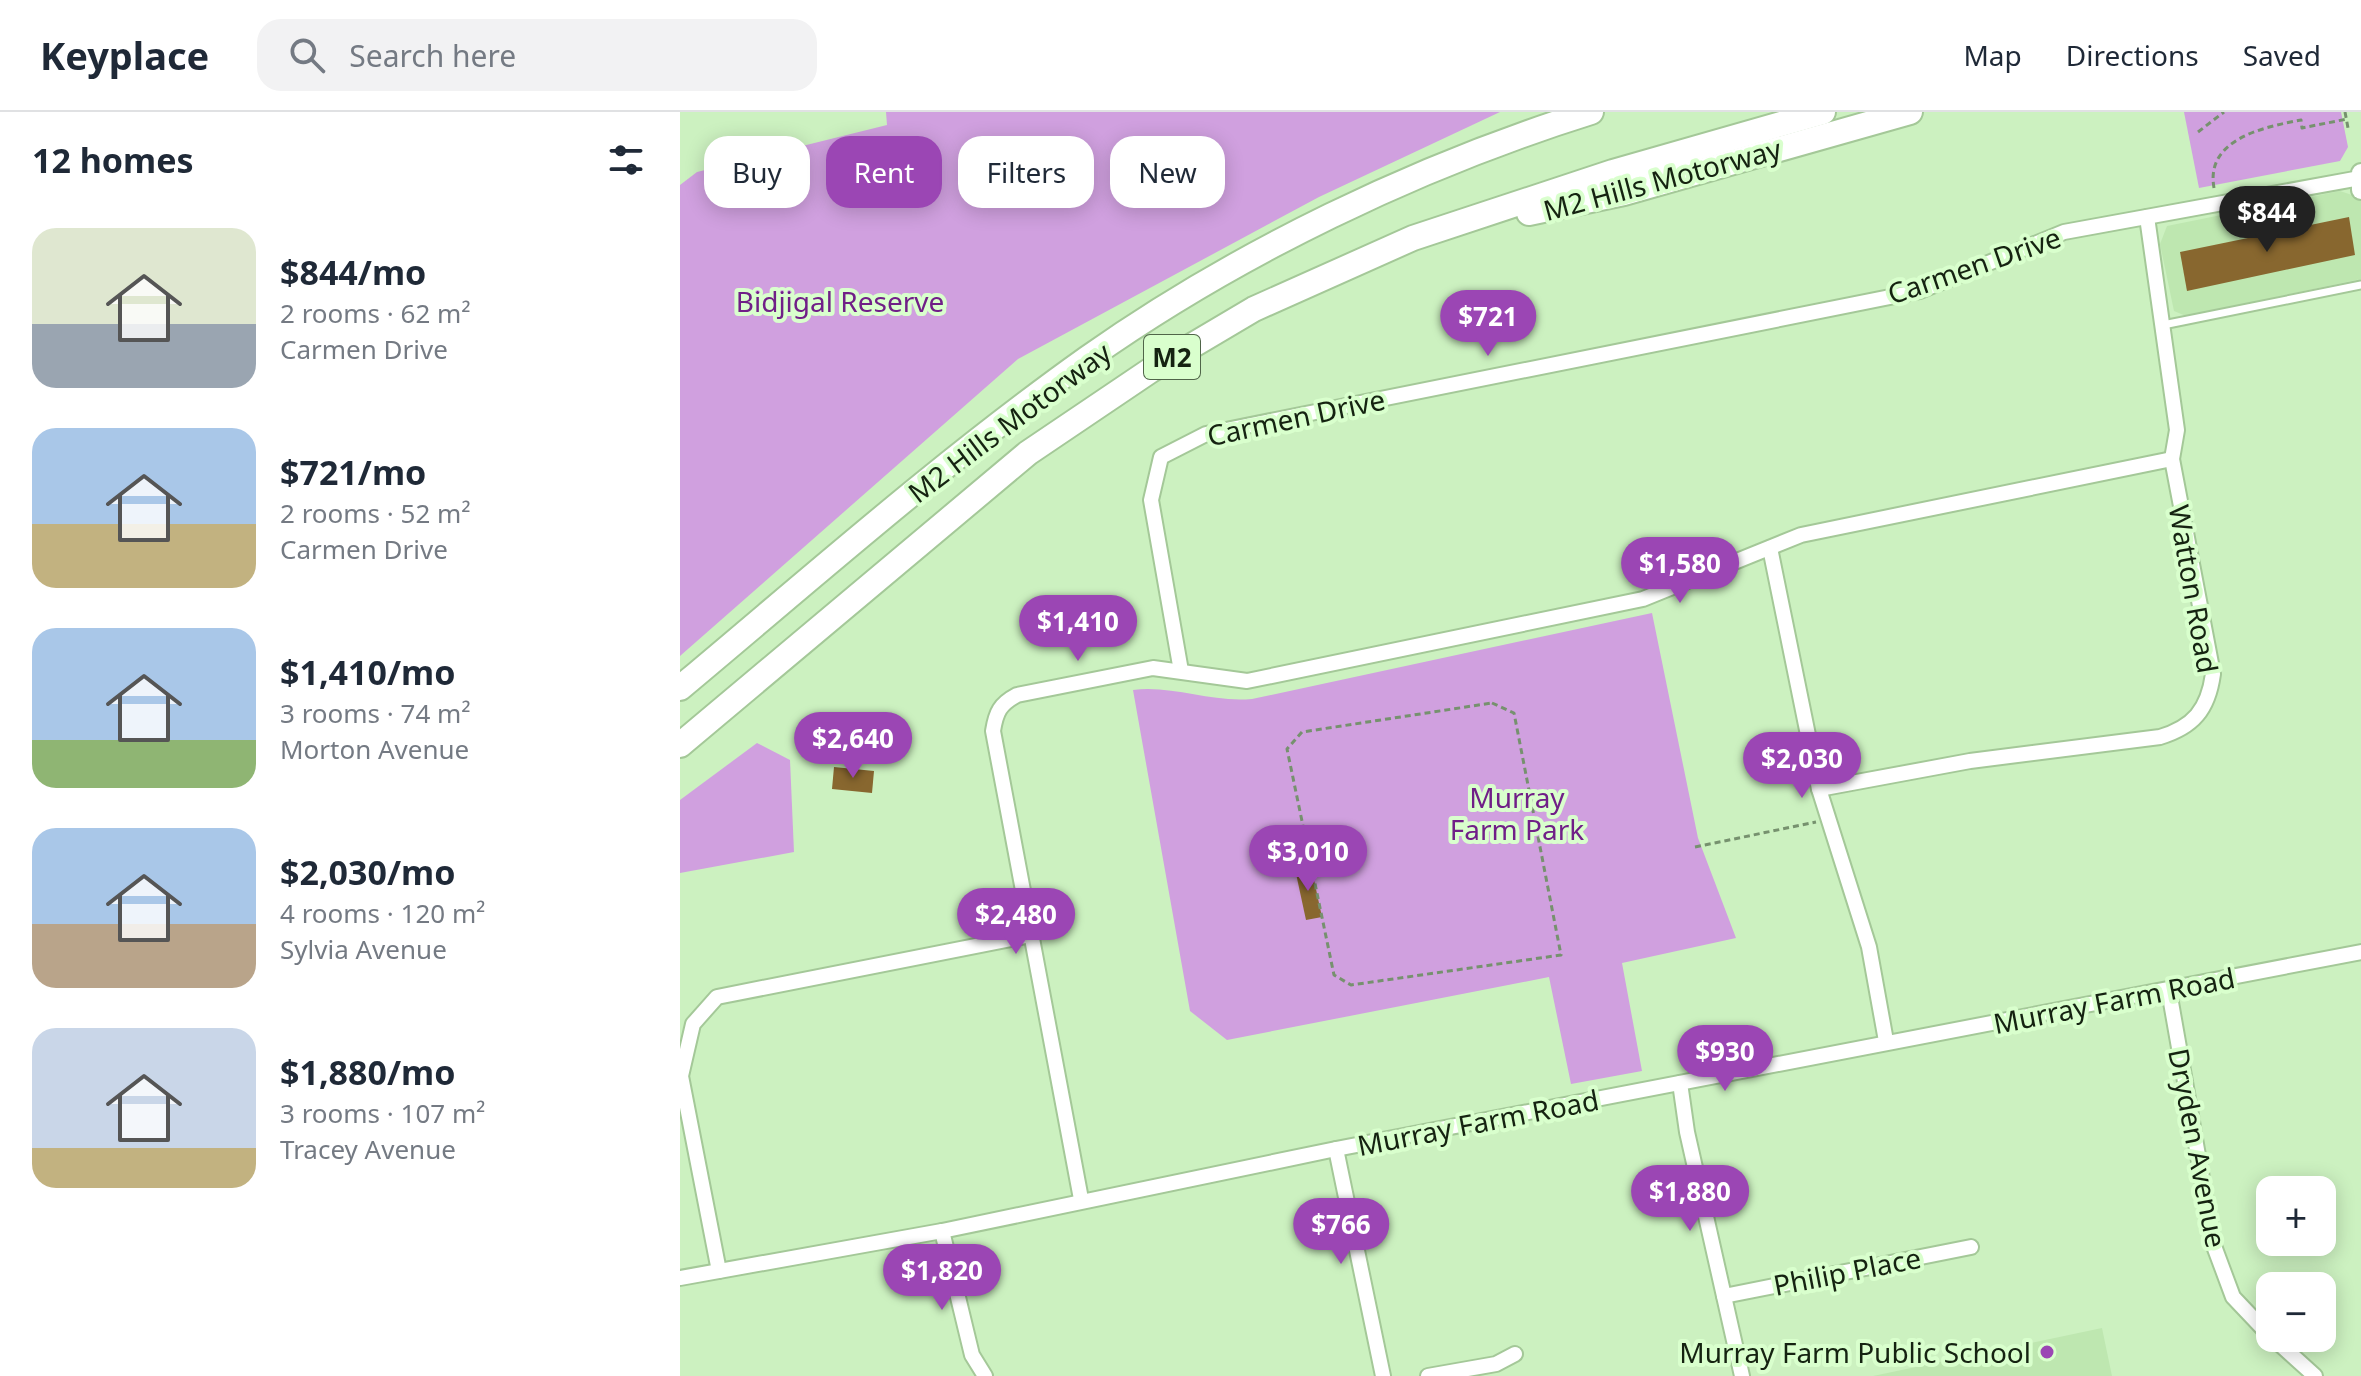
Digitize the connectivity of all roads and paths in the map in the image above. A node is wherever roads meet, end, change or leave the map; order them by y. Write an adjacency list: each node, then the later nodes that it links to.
1 (1591, 112): 18 (highway, M2 Hills Motorway / M2)
2 (1823, 112): 12 (highway, M2 Hills Motorway / M2)
3 (1910, 112): 12 (highway, M2 Hills Motorway / M2)
4 (2224, 112): 8 (path)
5 (2345, 112): 6 (path)
6 (2347, 119): 7 (path); 10 (path)
7 (2348, 128)
8 (2198, 132)
9 (2361, 180): 11 (street, Carmen Drive)
10 (2214, 188)
11 (2147, 217): 14 (street, Watton Road); 17 (street, Carmen Drive)
12 (1413, 238): 19 (highway, M2 Hills Motorway / M2)
13 (2361, 285): 14 (lane)
14 (2162, 325): 15 (street, Watton Road)
15 (2172, 459): 16 (street); 20 (street, Watton Road)
16 (1770, 548): 17 (street); 20 (street)
17 (1181, 671): 23 (street)
18 (680, 688)
19 (680, 745)
20 (1819, 789): 21 (street)
21 (1828, 820): 22 (path); 27 (street)
22 (1695, 847)
23 (1031, 935): 30 (street); 33 (street)
24 (2361, 952): 26 (street, Murray Farm Road)
25 (1561, 955): 25 (path)
26 (2169, 991): 27 (street, Murray Farm Road); 36 (street, Dryden Avenue)
27 (1886, 1041): 28 (street, Murray Farm Road)
28 (1680, 1083): 29 (street, Murray Farm Road); 35 (street)
29 (1336, 1149): 30 (street, Murray Farm Road); 40 (street)
30 (1081, 1199): 31 (street, Murray Farm Road)
31 (942, 1231): 33 (street, Murray Farm Road); 39 (street)
32 (1971, 1247): 35 (street, Philip Place)
33 (719, 1271): 34 (street, Murray Farm Road)
34 (680, 1278)
35 (1724, 1296): 42 (street)
36 (2256, 1321)
37 (2288, 1352): 43 (street, Dryden Avenue)
38 (1515, 1354): 41 (street)
39 (985, 1376)
40 (1383, 1376)
41 (1428, 1376)
42 (1742, 1376)
43 (2315, 1376)

